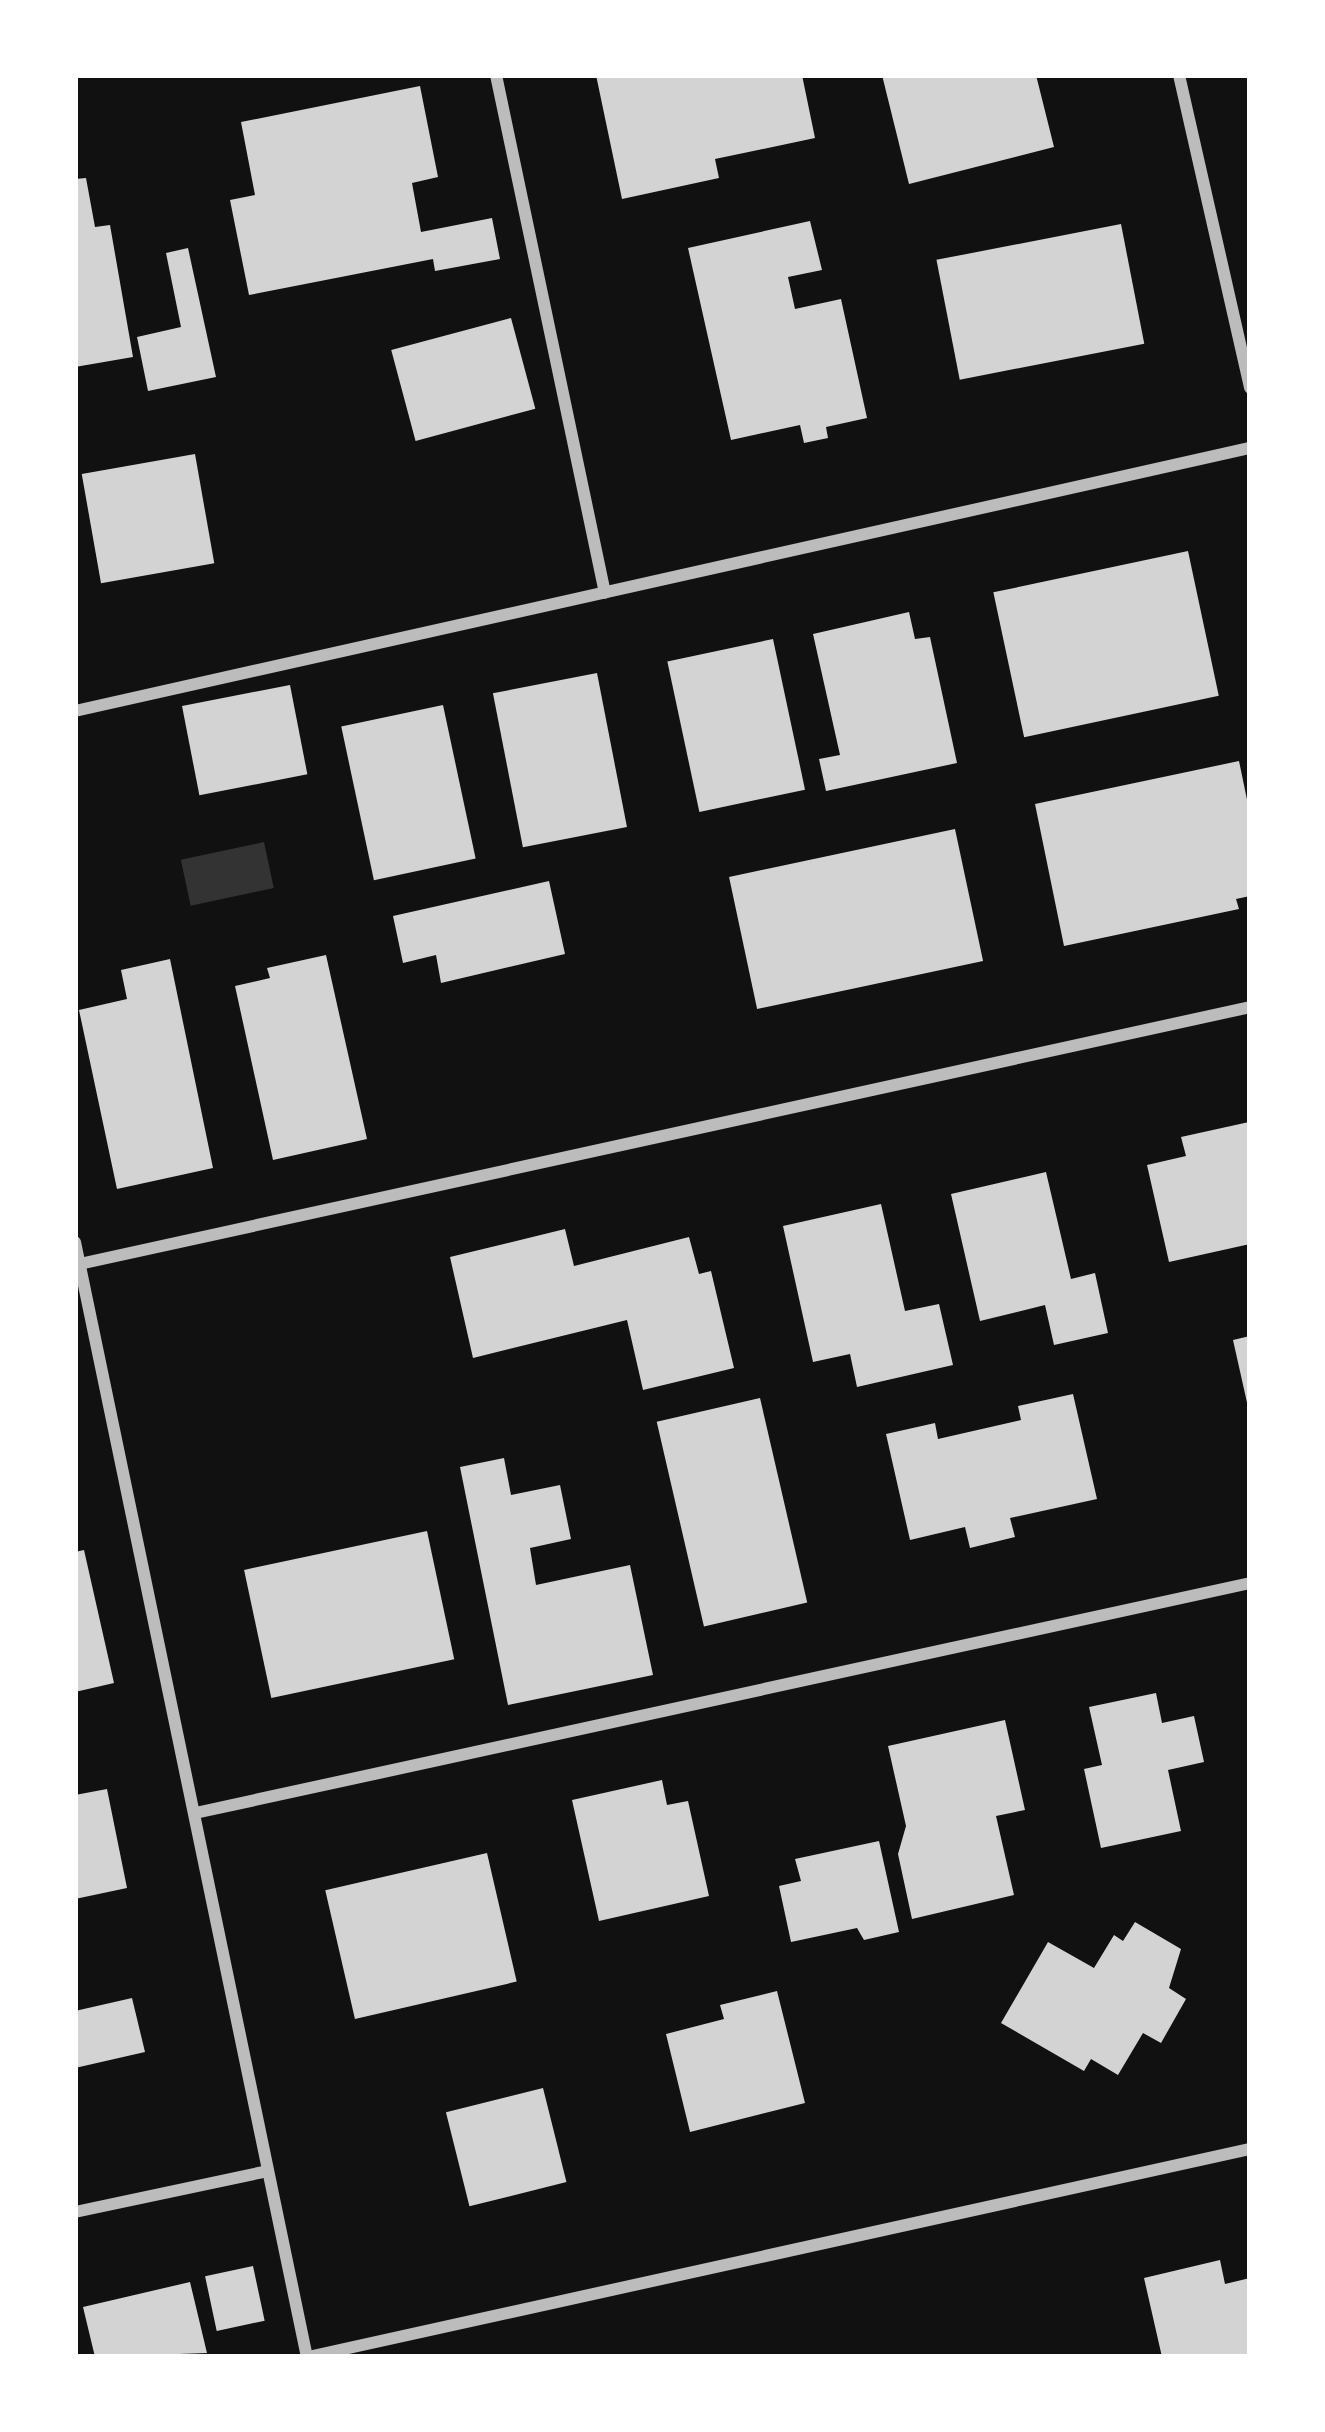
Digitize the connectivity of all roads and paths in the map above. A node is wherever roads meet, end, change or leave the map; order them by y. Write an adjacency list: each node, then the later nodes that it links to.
1 (496, 75): 5 (street)
2 (1179, 75): 3 (street)
3 (1250, 388)
4 (1250, 448): 5 (street)
5 (605, 593): 6 (street)
6 (75, 711)
7 (1250, 1007): 9 (street)
8 (75, 1242): 9 (street)
9 (77, 1265): 11 (street)
10 (1250, 1583): 11 (street)
11 (200, 1812): 13 (street)
12 (1250, 2149): 15 (street)
13 (268, 2170): 14 (street); 15 (street)
14 (75, 2212)
15 (308, 2357)

